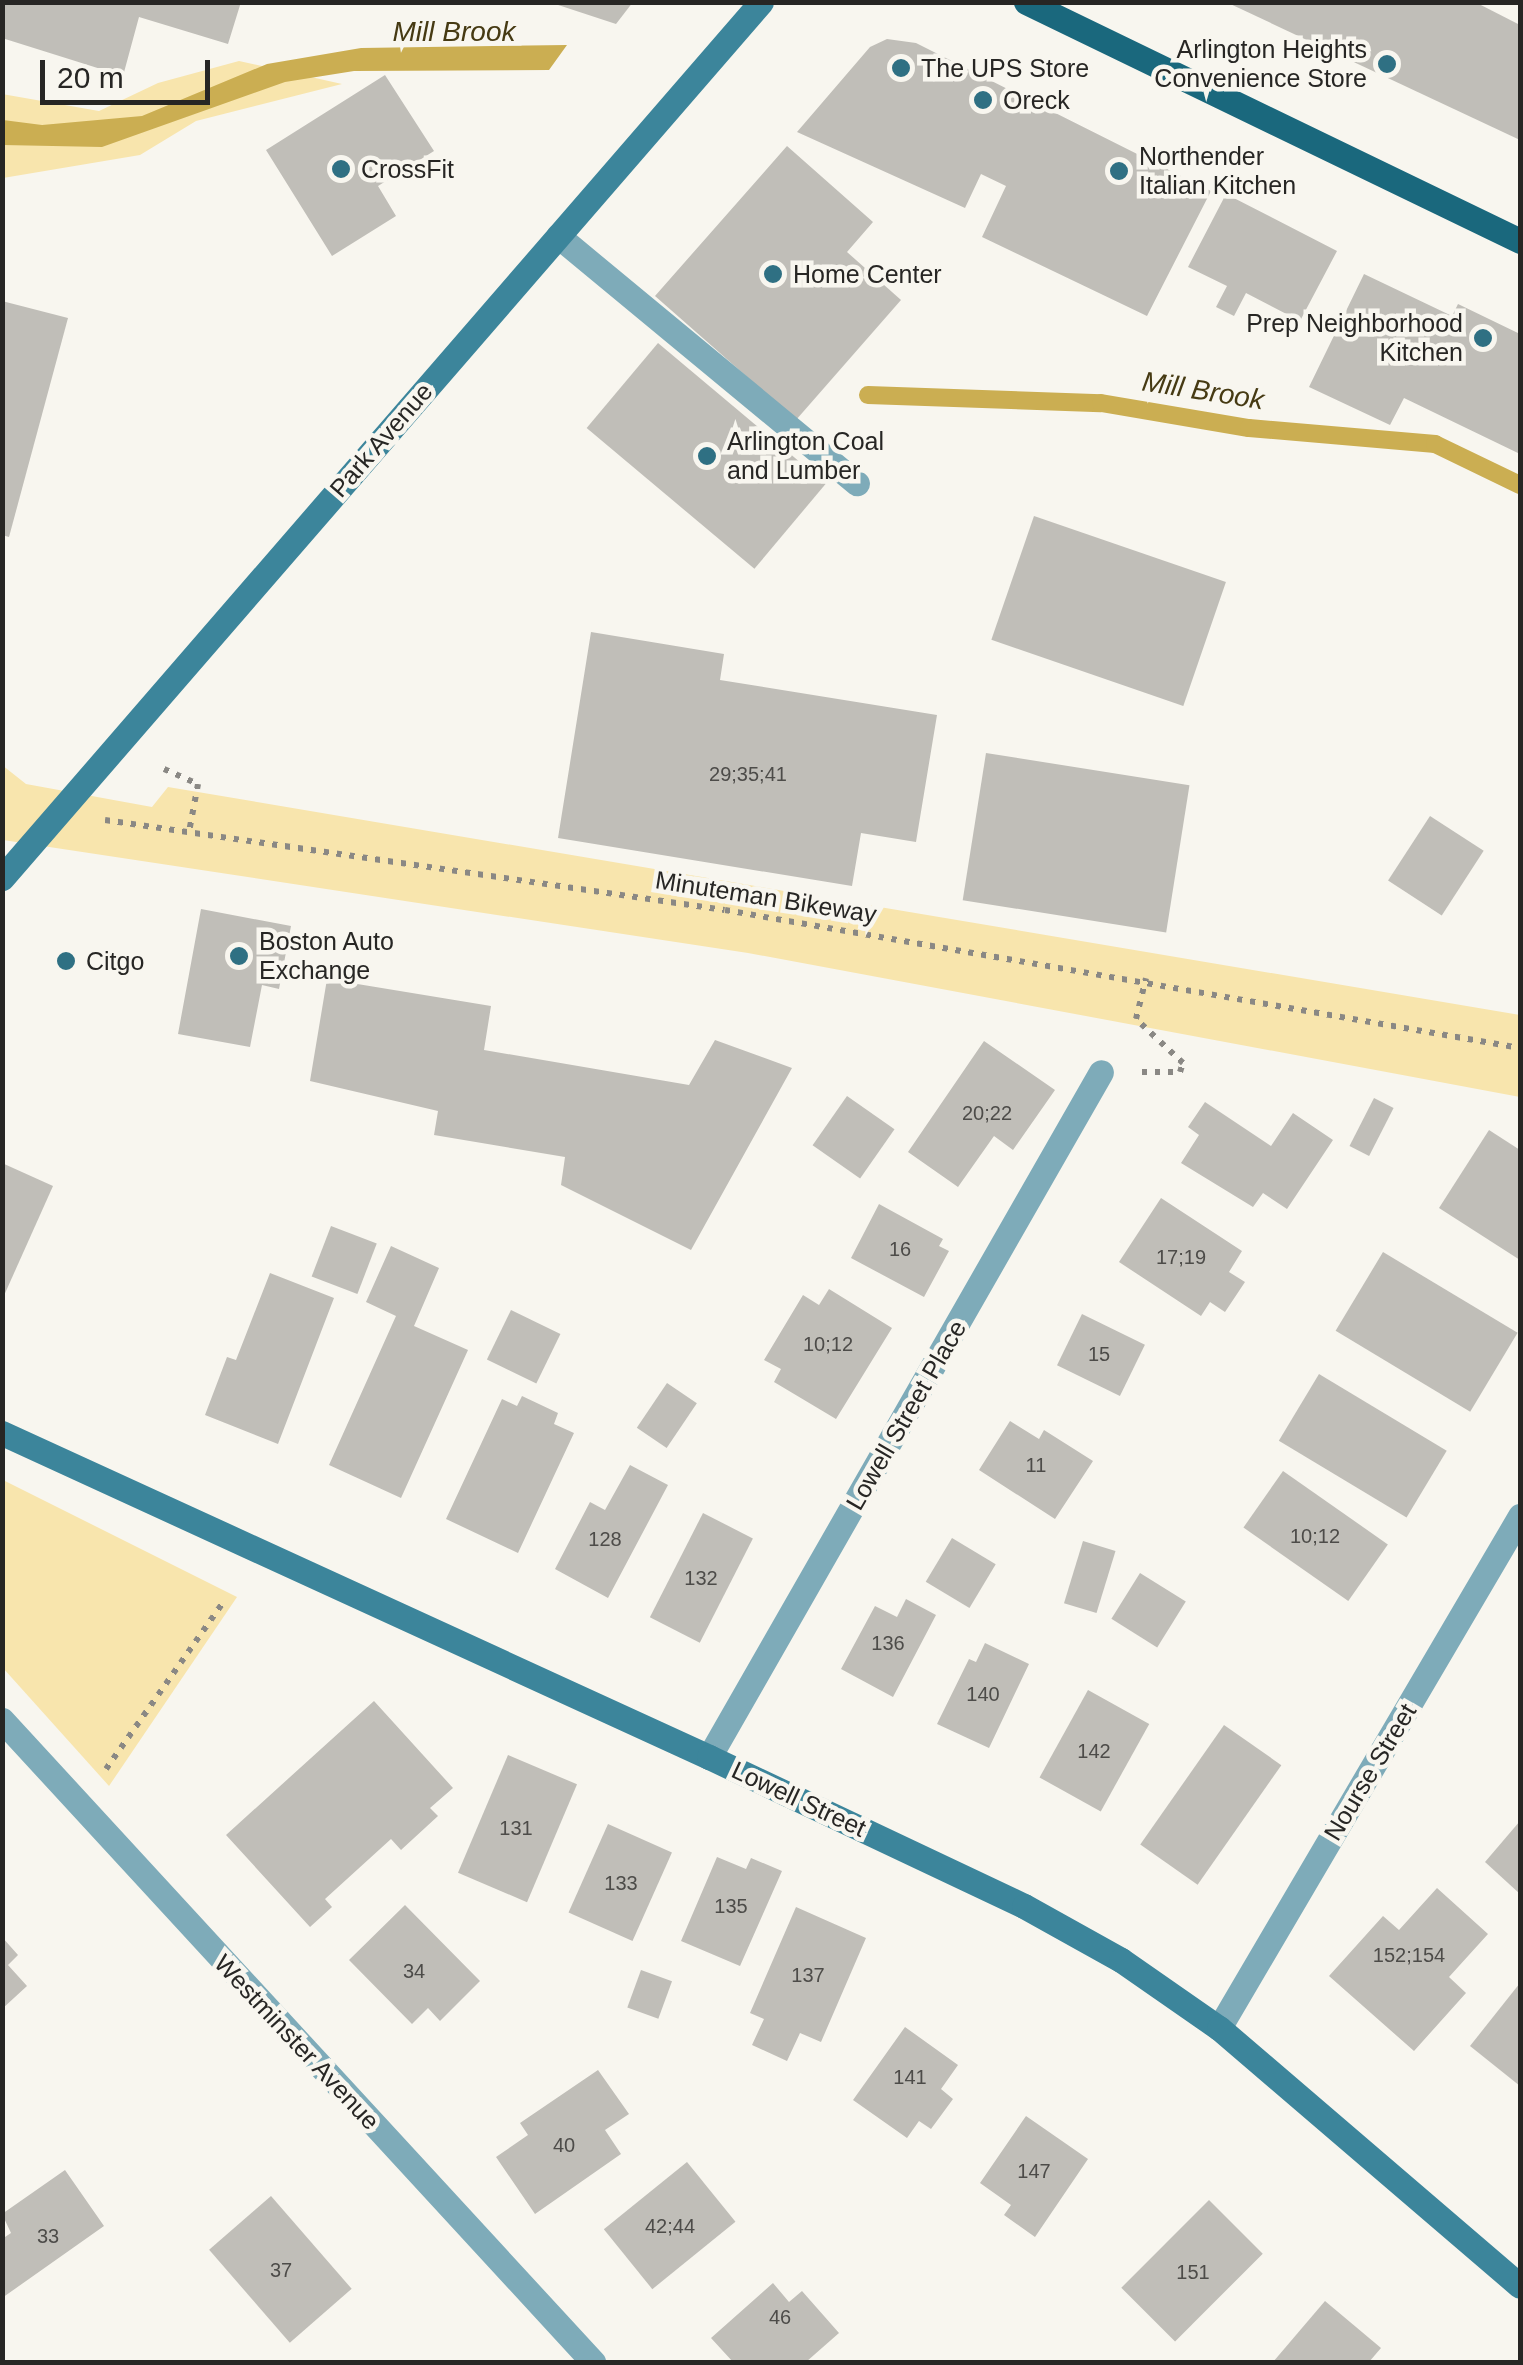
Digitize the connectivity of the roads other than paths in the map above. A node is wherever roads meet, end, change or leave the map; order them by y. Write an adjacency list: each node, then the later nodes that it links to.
1 (760, 2): 3 (main road, Park Avenue)
2 (1026, 2): 4 (main road)
3 (558, 236): 5 (street); 6 (main road, Park Avenue)
4 (1520, 241)
5 (857, 483)
6 (9, 870)
7 (1100, 1072): 11 (street, Lowell Street Place)
8 (2, 1432): 11 (main road, Lowell Street)
9 (1520, 1516): 12 (street, Nourse Street)
10 (2, 1720): 14 (street, Westminster Avenue)
11 (709, 1757): 12 (main road, Lowell Street)
12 (1219, 2028): 13 (main road, Lowell Street)
13 (1520, 2286)
14 (593, 2362)

